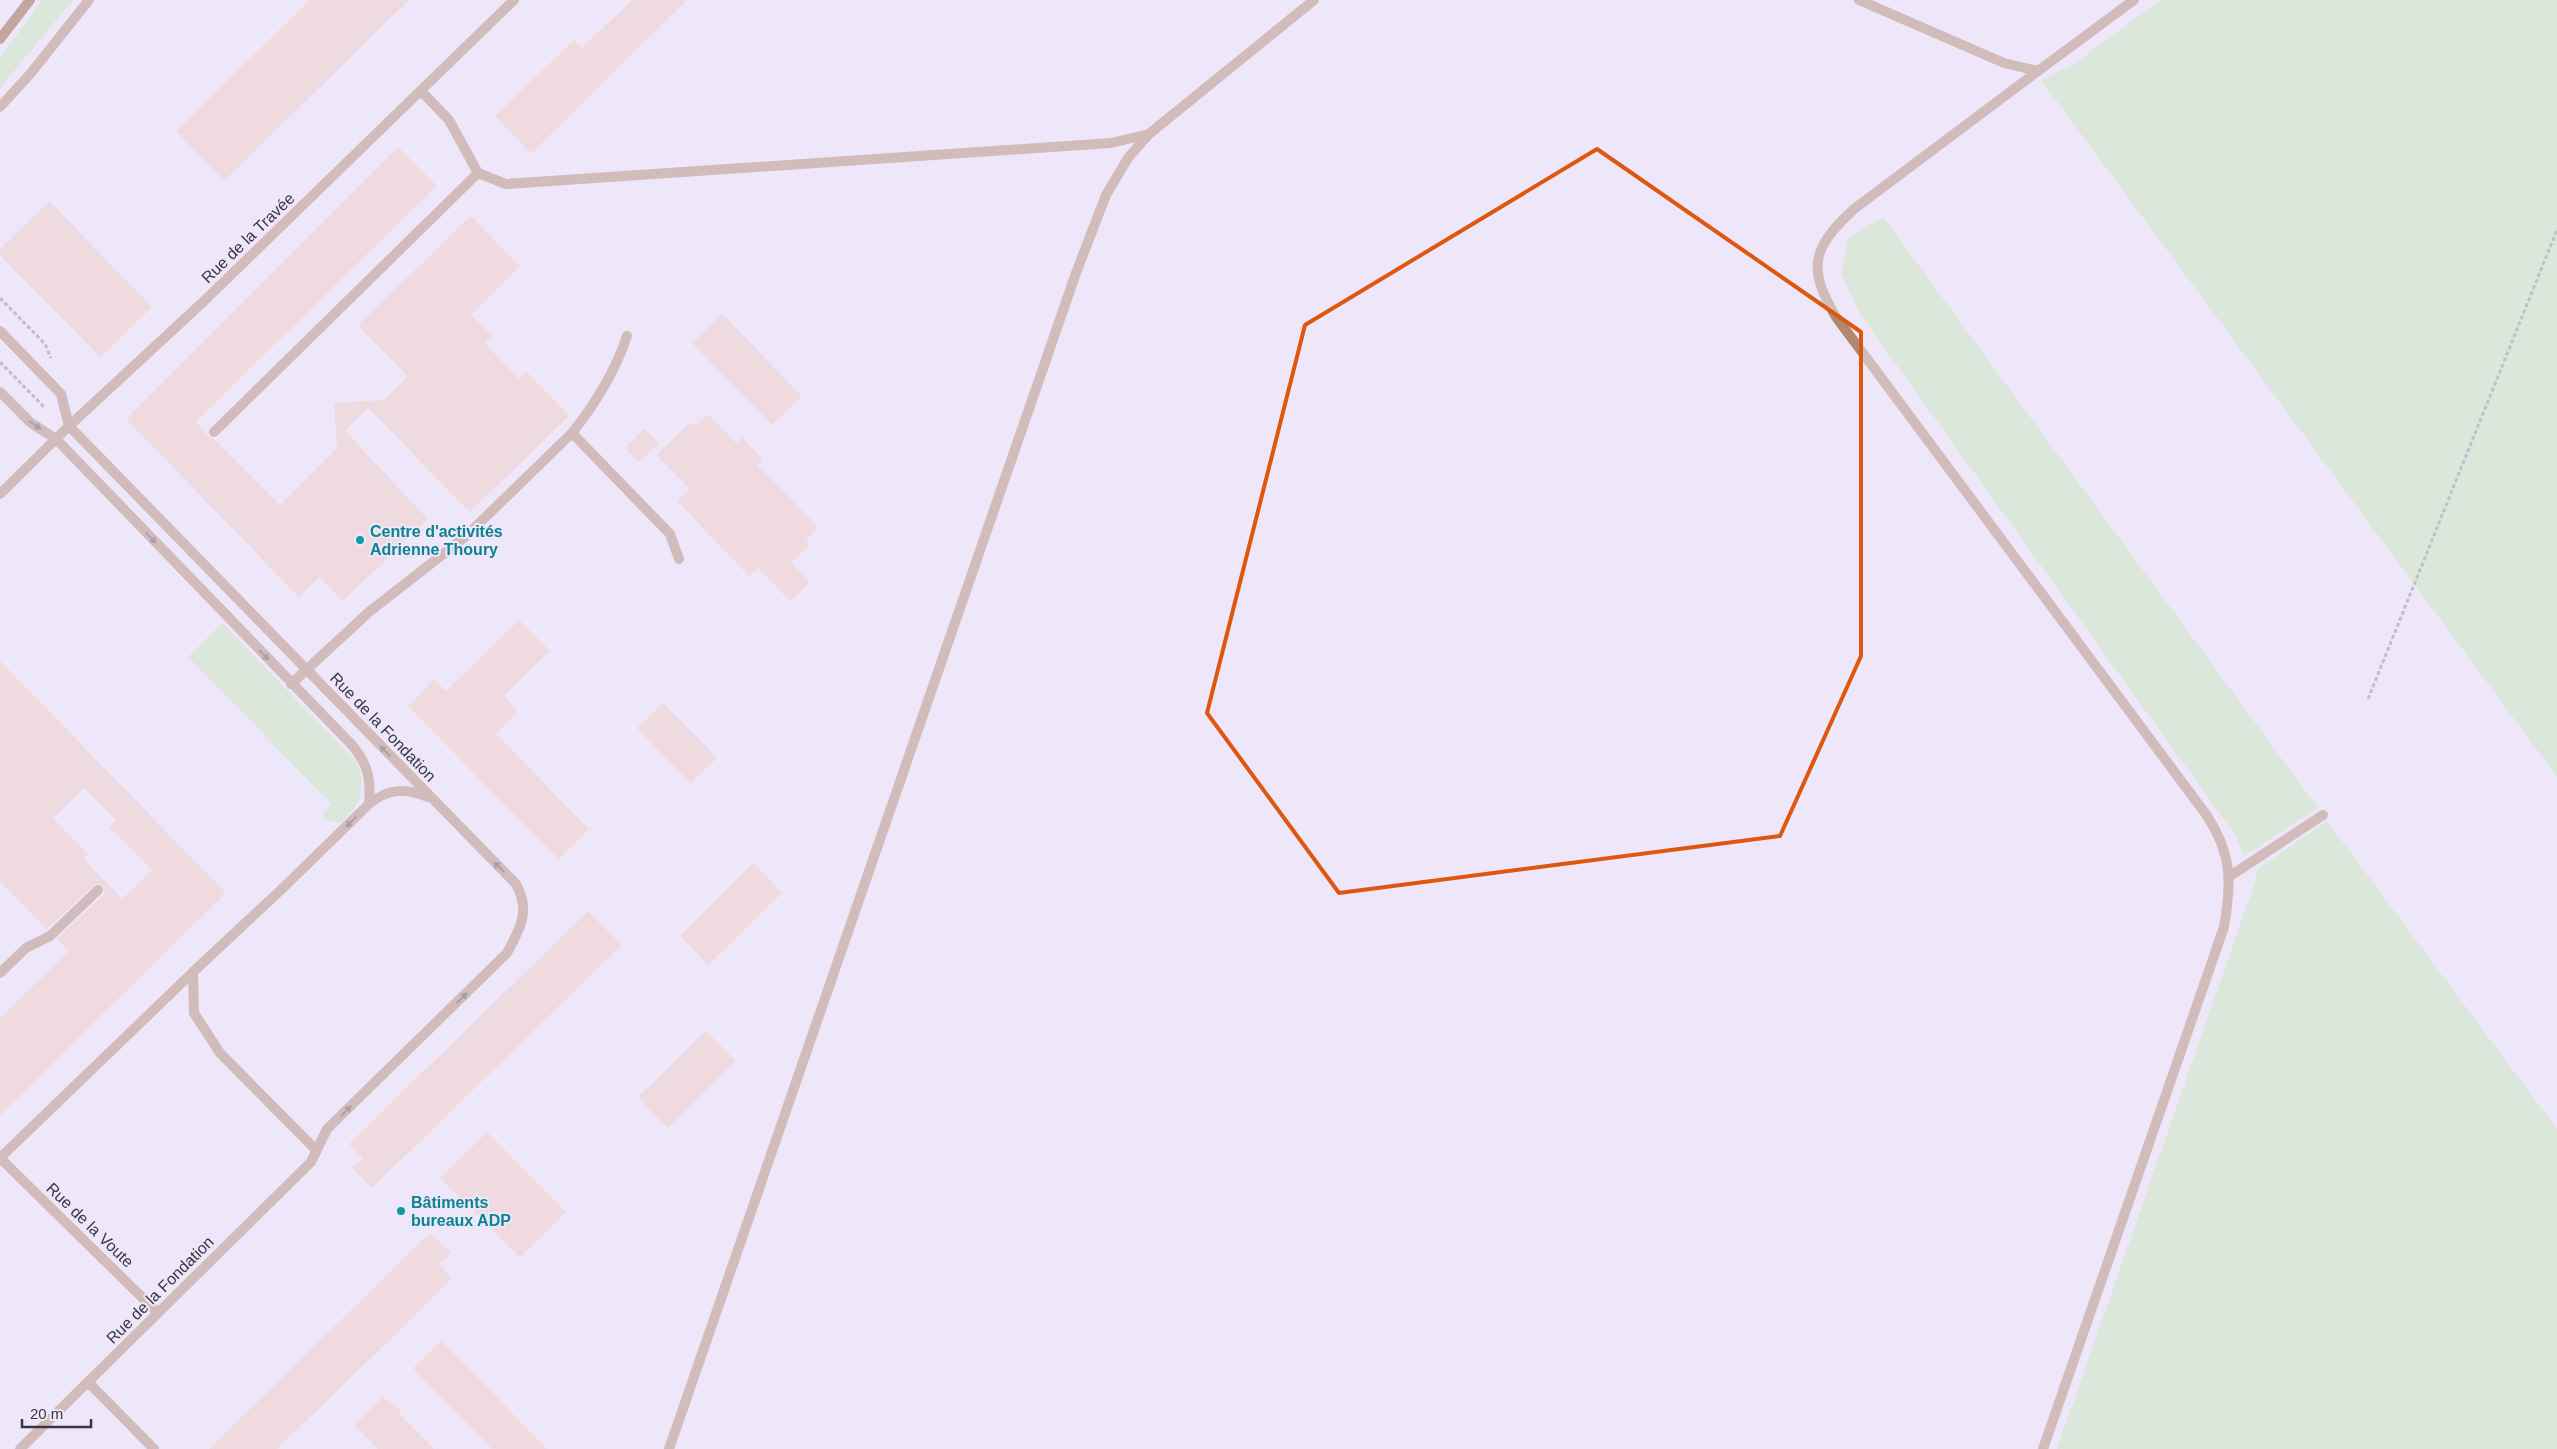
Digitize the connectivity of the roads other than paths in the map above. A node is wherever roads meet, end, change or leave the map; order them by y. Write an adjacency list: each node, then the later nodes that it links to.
1 (30, 0): 7 (main road)
2 (89, 0): 10 (lane)
3 (514, 0): 9 (lane, Rue de la Travée)
4 (1314, 0): 11 (lane)
5 (1860, 0): 8 (lane)
6 (2134, 0): 8 (lane)
7 (0, 39)
8 (2038, 71): 27 (lane)
9 (421, 92): 12 (lane); 16 (lane, Rue de la Travée)
10 (0, 107)
11 (1149, 134): 12 (lane); 37 (lane)
12 (478, 173): 17 (lane)
13 (0, 331): 16 (lane)
14 (627, 336): 18 (lane)
15 (0, 392): 19 (lane, one-way to 19)
16 (69, 426): 19 (lane, Rue de la Travée); 22 (lane, Rue de la Fondation)
17 (214, 432)
18 (572, 433): 21 (lane); 22 (lane)
19 (56, 439): 20 (lane, Rue de la Travée); 23 (lane, one-way to 23)
20 (0, 494)
21 (679, 559)
22 (306, 670): 23 (lane); 24 (lane, Rue de la Fondation, one-way to 22)
23 (291, 684): 25 (lane)
24 (431, 799): 25 (lane); 31 (lane, Rue de la Fondation, one-way to 24)
25 (368, 804): 29 (lane, one-way to 29)
26 (2323, 815): 27 (lane)
27 (2230, 876): 38 (lane)
28 (98, 890): 30 (lane)
29 (193, 972): 31 (lane); 32 (lane)
30 (0, 973)
31 (316, 1150): 33 (lane, Rue de la Fondation)
32 (0, 1158): 33 (lane, Rue de la Voute)
33 (158, 1313): 34 (lane, Rue de la Fondation)
34 (88, 1382): 35 (lane, Rue de la Fondation); 36 (lane)
35 (20, 1449)
36 (154, 1449)
37 (669, 1449)
38 (2043, 1449)

